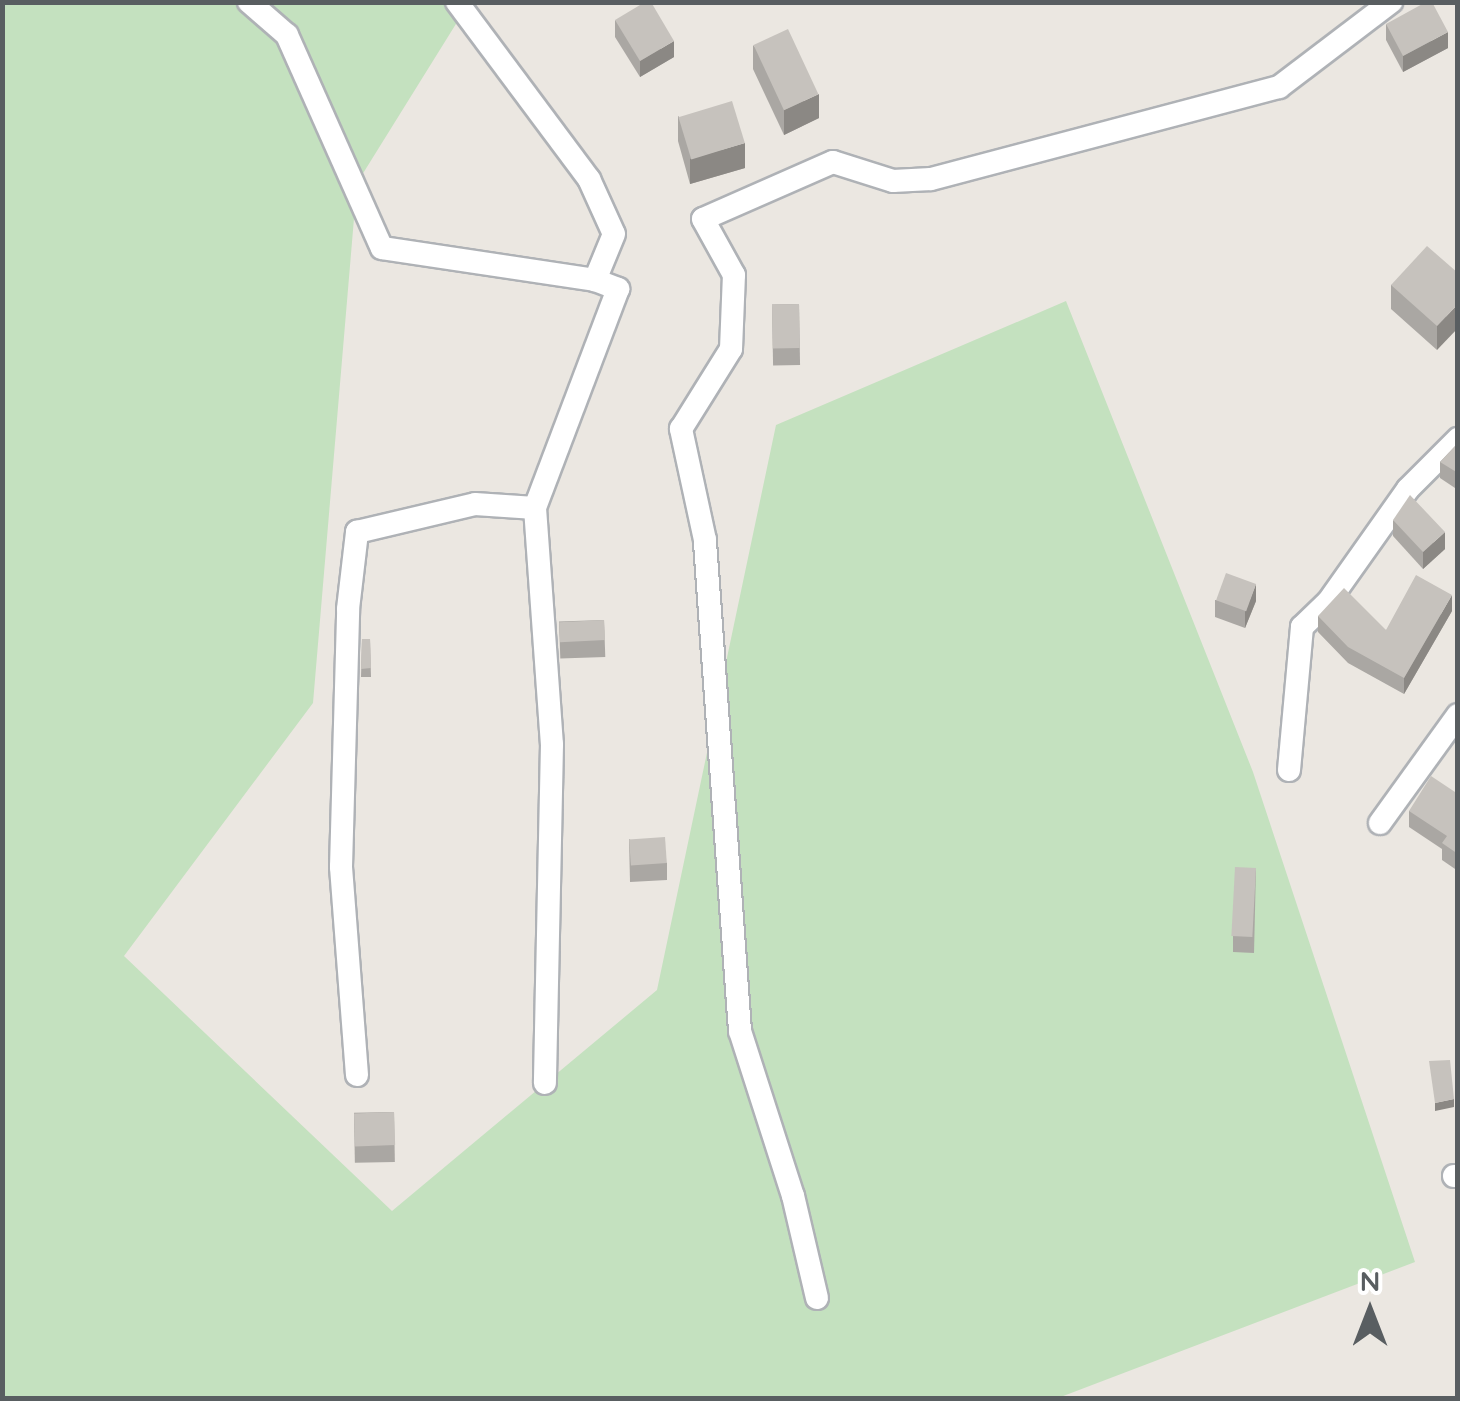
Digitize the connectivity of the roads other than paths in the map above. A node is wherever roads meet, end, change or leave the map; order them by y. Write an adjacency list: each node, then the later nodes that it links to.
1 (248, 2): 4 (street)
2 (457, 2): 4 (street)
3 (1391, 2): 12 (street)
4 (596, 280): 6 (street)
5 (1458, 440): 8 (street)
6 (536, 508): 10 (street); 11 (street)
7 (1458, 715): 9 (street)
8 (1289, 770)
9 (1380, 823)
10 (357, 1075)
11 (546, 1083)
12 (817, 1298)

